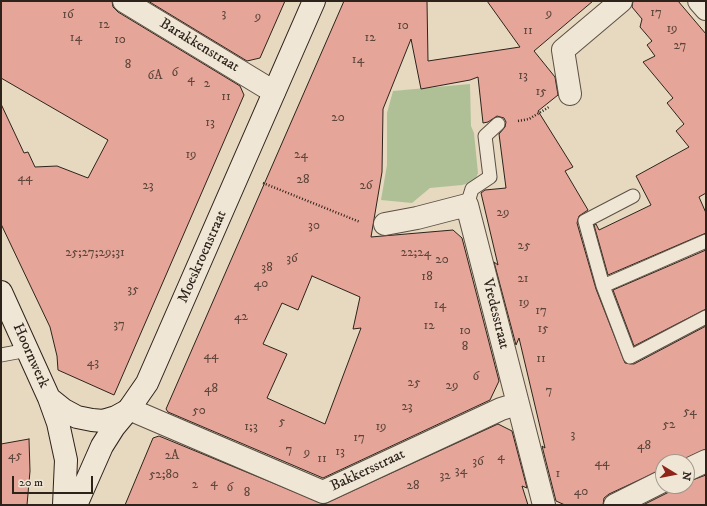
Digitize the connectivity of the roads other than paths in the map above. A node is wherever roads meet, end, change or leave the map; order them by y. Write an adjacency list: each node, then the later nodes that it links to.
1 (124, 1): 6 (street, Barakkenstraat)
2 (314, 1): 6 (street, Moeskroenstraat)
3 (622, 1): 7 (street)
4 (699, 1): 5 (street)
5 (706, 9)
6 (274, 92): 20 (street, Moeskroenstraat)
7 (570, 94)
8 (498, 124): 10 (lane)
9 (633, 196): 13 (lane)
10 (467, 205): 11 (street); 19 (street, Vredesstraat)
11 (385, 224)
12 (706, 240): 13 (lane)
13 (603, 286): 15 (lane)
14 (1, 292): 16 (street, Hoornwerk)
15 (706, 317)
16 (28, 350): 17 (lane); 18 (street, Hoornwerk)
17 (1, 356)
18 (50, 398): 20 (street, Hoornwerk); 24 (street, Hoornwerk)
19 (517, 404): 20 (street, Bakkersstraat); 26 (street, Vredesstraat)
20 (129, 409): 25 (street, Moeskroenstraat)
21 (706, 460): 22 (street)
22 (695, 466)
23 (655, 485): 27 (street)
24 (64, 505)
25 (76, 505)
26 (544, 505)
27 (615, 505)

